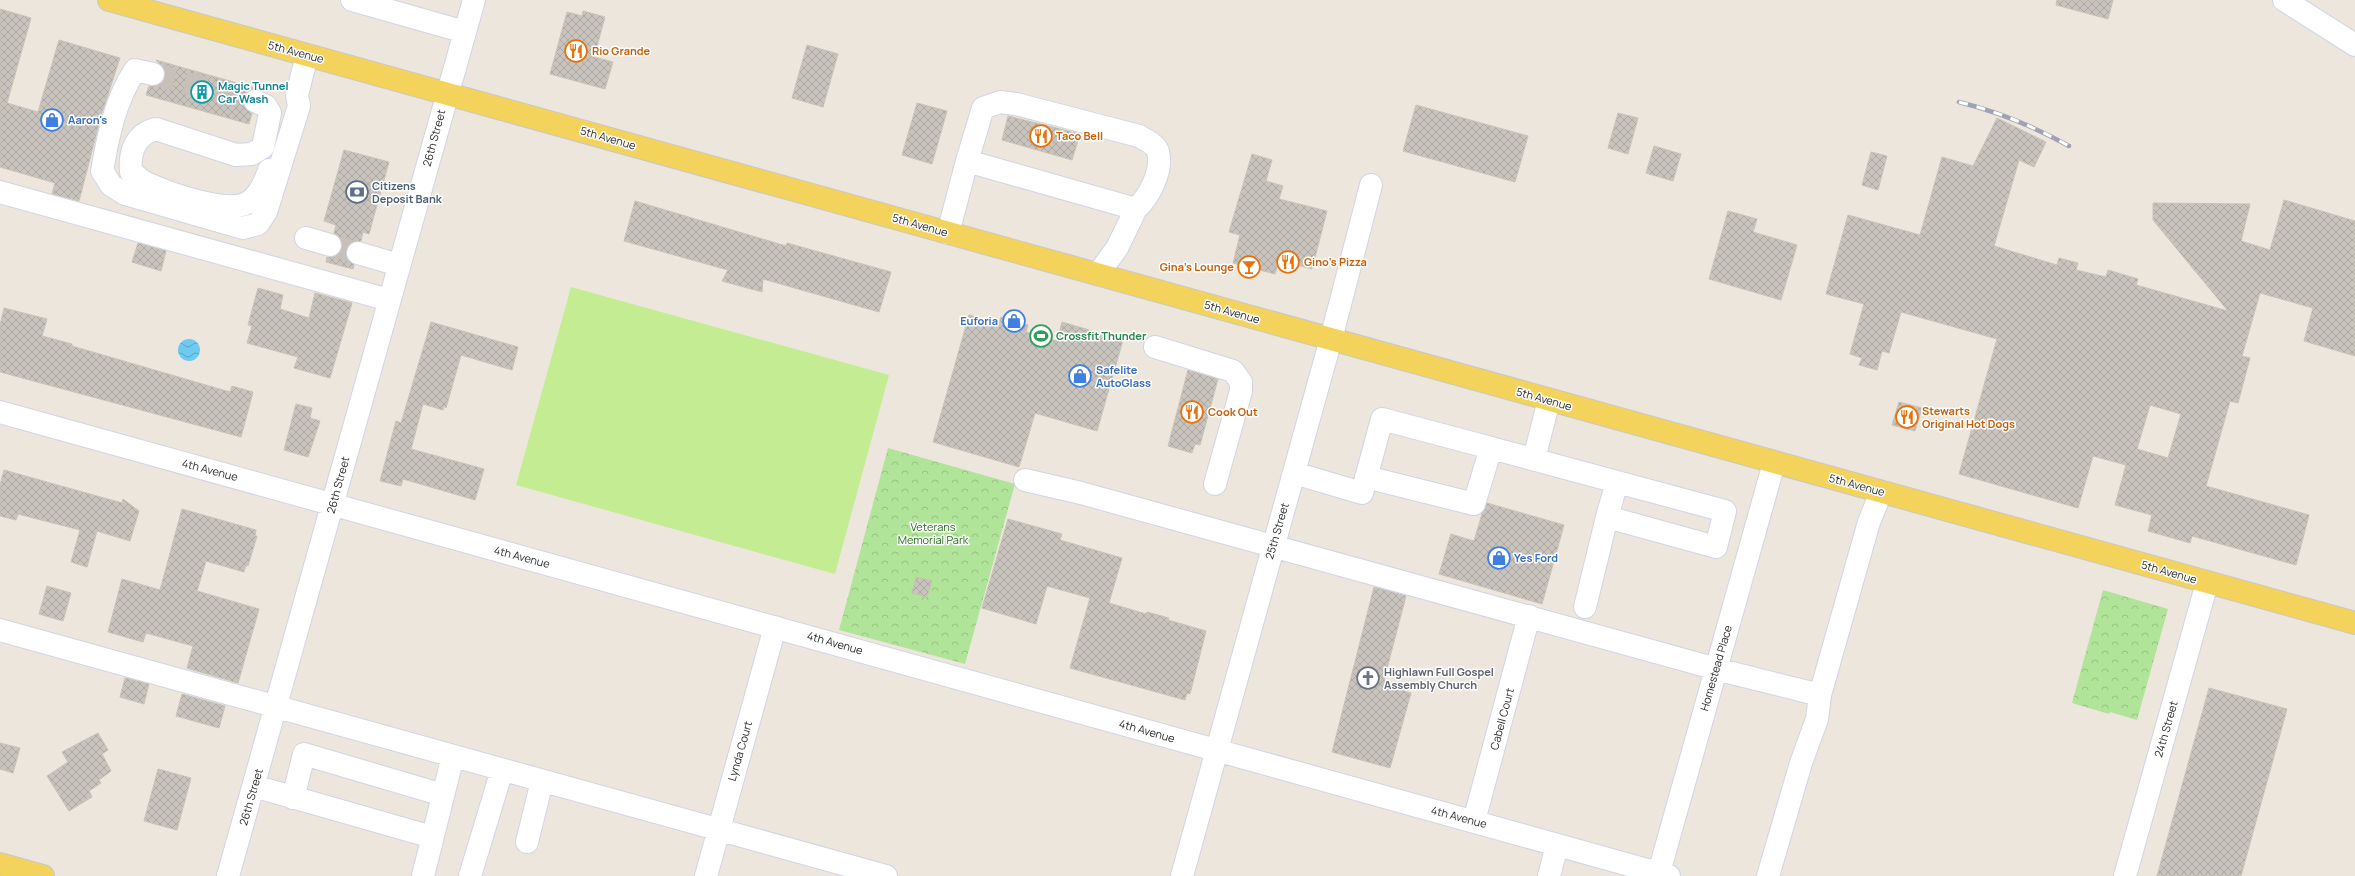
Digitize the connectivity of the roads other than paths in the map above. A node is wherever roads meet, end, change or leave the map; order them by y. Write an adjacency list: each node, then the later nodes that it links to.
1 (110, 0): 7 (main road, 5th Avenue)
2 (352, 0): 5 (street)
3 (474, 0): 5 (street, 26th Street)
4 (2284, 0): 6 (street)
5 (464, 32): 9 (street, 26th Street)
6 (2355, 45)
7 (308, 55): 9 (main road, 5th Avenue); 10 (street)
8 (153, 74): 10 (street)
9 (446, 93): 16 (main road, 5th Avenue); 20 (street, 26th Street)
10 (297, 95): 11 (street)
11 (255, 101)
12 (967, 161): 15 (street); 15 (street); 16 (street)
13 (1371, 185): 23 (street, 25th Street)
14 (0, 192): 22 (street)
15 (1136, 209): 21 (street)
16 (948, 233): 21 (main road, 5th Avenue)
17 (306, 238): 18 (street)
18 (330, 245)
19 (358, 253): 20 (street)
20 (399, 264): 22 (street, 26th Street)
21 (1098, 274): 23 (main road, 5th Avenue)
22 (389, 300): 36 (street, 26th Street)
23 (1331, 339): 25 (main road, 5th Avenue); 30 (street, 25th Street)
24 (1155, 347): 34 (street)
25 (1549, 400): 28 (street); 29 (main road, 5th Avenue)
26 (0, 412): 36 (street, 4th Avenue)
27 (1491, 448): 28 (street); 31 (street); 31 (street)
28 (1534, 459): 33 (street)
29 (1774, 463): 35 (main road, 5th Avenue); 45 (street, Homestead Place)
30 (1294, 472): 31 (street); 38 (street, 25th Street)
31 (1366, 477)
32 (1025, 480): 38 (street)
33 (1617, 482): 37 (street); 37 (street)
34 (1216, 484)
35 (1881, 492): 39 (main road, 5th Avenue); 46 (street)
36 (333, 504): 43 (street, 4th Avenue); 47 (street, 26th Street)
37 (1607, 517): 40 (street)
38 (1273, 546): 41 (street); 48 (street, 25th Street)
39 (2207, 583): 42 (main road, 5th Avenue); 71 (street, 24th Street)
40 (1585, 607)
41 (1529, 616): 45 (street); 55 (street, Cabell Court)
42 (2355, 624)
43 (775, 626): 48 (street, 4th Avenue); 56 (street, Lynda Court)
44 (0, 630): 47 (street)
45 (1716, 669): 46 (street); 61 (street, Homestead Place)
46 (1820, 696): 70 (street)
47 (277, 707): 49 (street); 52 (street, 26th Street)
48 (1216, 750): 55 (street, 4th Avenue); 68 (street, 25th Street)
49 (453, 756): 50 (street); 53 (street)
50 (502, 770): 51 (street); 65 (street)
51 (542, 781): 56 (street); 58 (street)
52 (254, 786): 54 (street); 63 (street, 26th Street)
53 (443, 796): 54 (street); 57 (street)
54 (292, 798): 57 (street)
55 (1474, 821): 59 (street, 4th Avenue)
56 (718, 830): 66 (street, Lynda Court); 67 (street)
57 (432, 838): 64 (street)
58 (527, 842)
59 (1557, 845): 61 (street, 4th Avenue); 69 (street)
60 (0, 864): 62 (main road)
61 (1662, 875)
62 (43, 876)
63 (228, 876)
64 (423, 876)
65 (470, 876)
66 (706, 876)
67 (886, 876)
68 (1182, 876)
69 (1549, 876)
70 (1768, 876)
71 (2125, 876)

